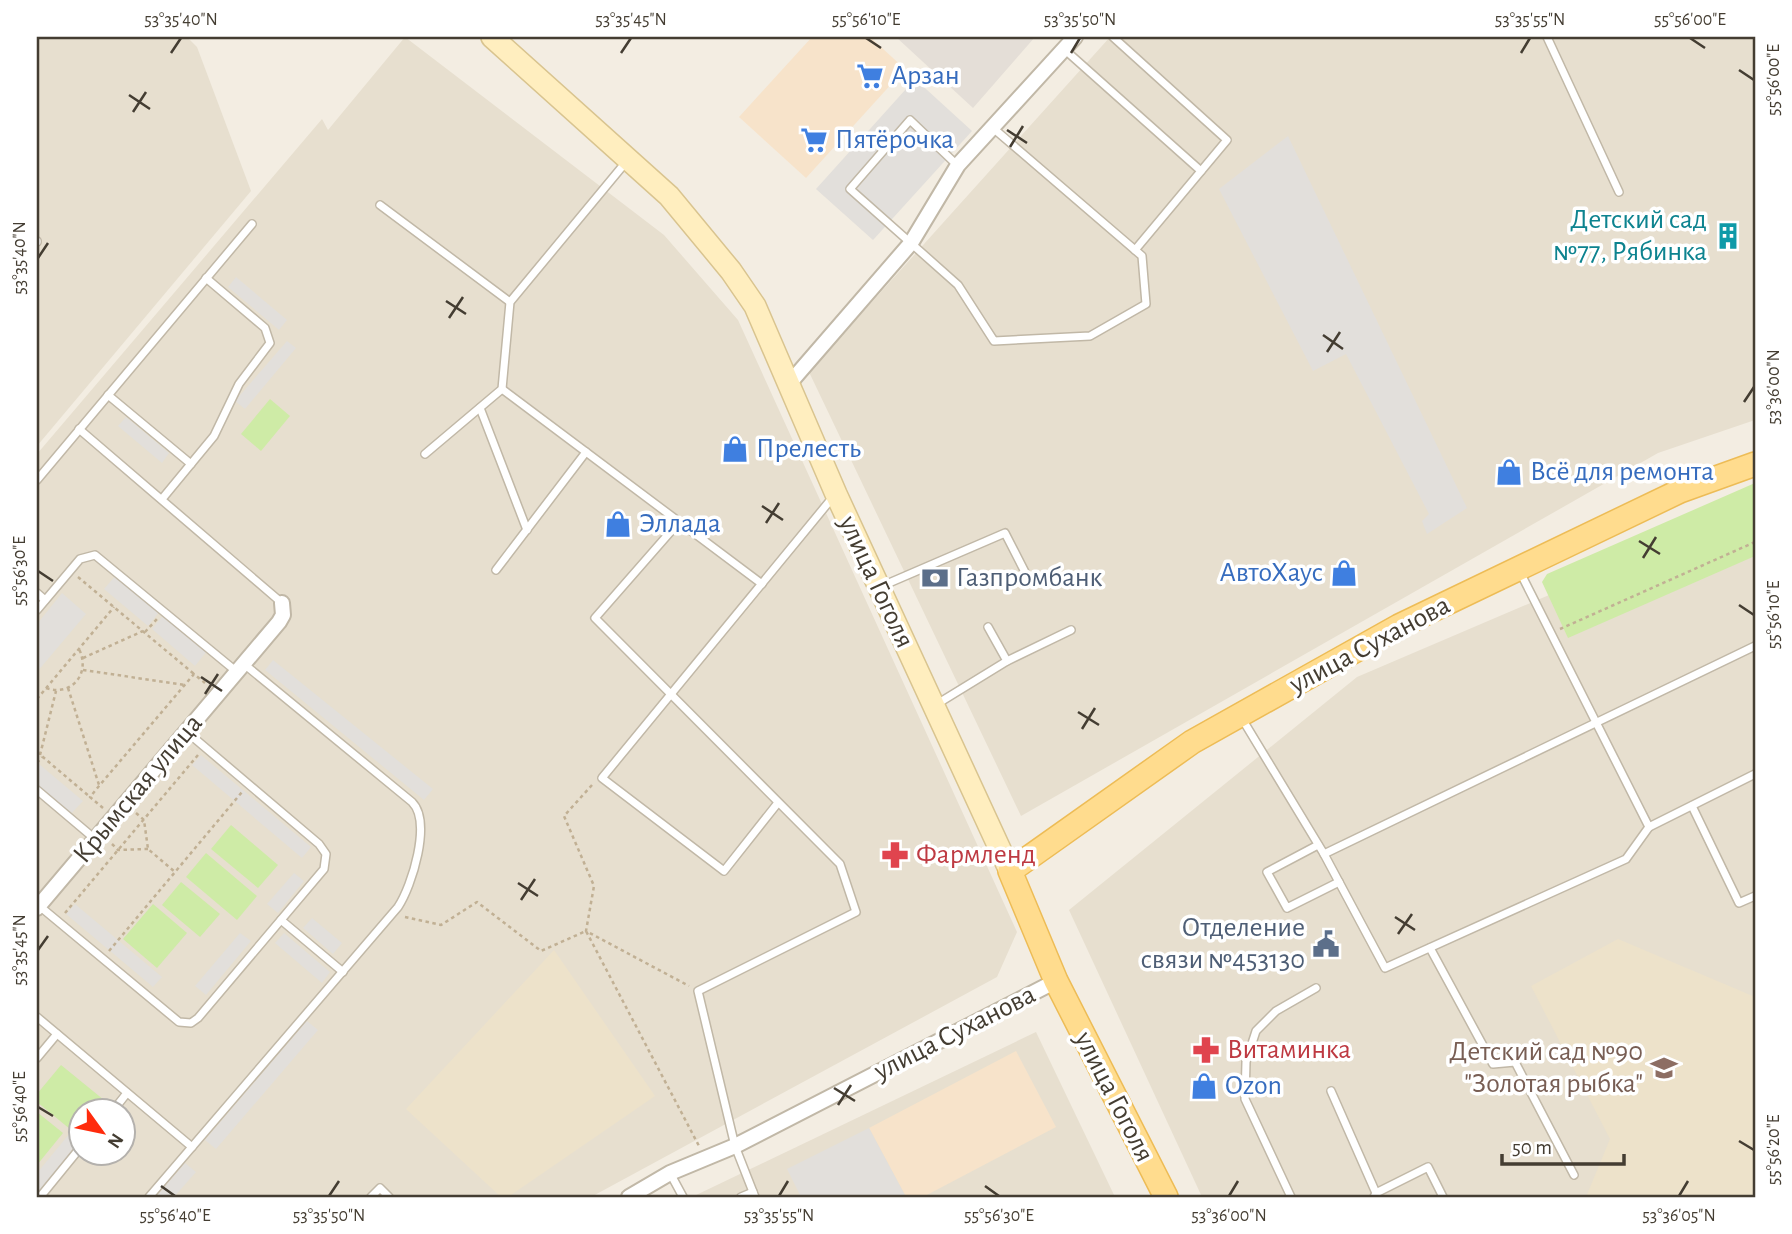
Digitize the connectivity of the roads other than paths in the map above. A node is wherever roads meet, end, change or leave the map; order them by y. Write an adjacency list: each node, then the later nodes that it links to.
1 (492, 37): 7 (street, улица Гоголя)
2 (1075, 37): 5 (street)
3 (1113, 37): 9 (lane)
4 (1546, 37): 10 (lane)
5 (1064, 49): 6 (street); 9 (lane)
6 (993, 128): 8 (street); 14 (lane)
7 (629, 159): 16 (lane); 17 (street, улица Гоголя)
8 (958, 165): 13 (street); 13 (lane)
9 (1201, 171): 14 (lane)
10 (1619, 192)
11 (380, 205): 16 (lane)
12 (252, 224): 15 (lane)
13 (911, 243): 14 (lane); 17 (street)
14 (1135, 250)
15 (206, 278): 19 (lane); 24 (lane)
16 (510, 302): 18 (lane)
17 (788, 384): 27 (street, улица Гоголя)
18 (502, 389): 20 (lane); 22 (lane)
19 (108, 395): 21 (lane); 24 (lane)
20 (480, 408): 23 (lane); 30 (lane)
21 (79, 429): 26 (lane); 28 (lane)
22 (586, 452): 29 (lane); 30 (lane)
23 (425, 454)
24 (191, 464): 28 (lane)
25 (1755, 464): 31 (main road, улица Суханова)
26 (37, 480)
27 (836, 494): 34 (lane); 35 (street, улица Гоголя)
28 (162, 499): 38 (lane)
29 (680, 522): 34 (lane); 45 (lane)
30 (527, 530): 32 (lane)
31 (1518, 568): 47 (main road, улица Суханова); 48 (lane)
32 (496, 570)
33 (1026, 574): 35 (lane)
34 (762, 584): 45 (lane)
35 (878, 587): 46 (street, улица Гоголя)
36 (37, 593): 37 (lane)
37 (45, 600): 39 (lane); 44 (lane)
38 (282, 603): 44 (street, Крымская улица)
39 (37, 610)
40 (988, 627): 43 (lane)
41 (1070, 630): 43 (lane)
42 (1755, 646): 48 (lane)
43 (1007, 661): 46 (lane)
44 (241, 668): 49 (street, Крымская улица); 64 (lane)
45 (671, 694): 52 (lane); 52 (lane)
46 (934, 706): 58 (street, улица Гоголя)
47 (1240, 715): 56 (lane); 58 (main road, улица Суханова)
48 (1596, 725): 54 (lane); 57 (lane)
49 (187, 732): 55 (street, Крымская улица); 62 (lane)
50 (1755, 774): 53 (lane)
51 (37, 790): 55 (lane)
52 (777, 804): 73 (lane)
53 (1692, 806): 54 (lane); 60 (lane)
54 (1649, 827): 63 (lane)
55 (97, 837): 61 (street, Крымская улица)
56 (1318, 845): 57 (lane); 59 (lane)
57 (1324, 854): 59 (lane)
58 (1010, 871): 65 (main road, улица Гоголя)
59 (1339, 883): 63 (lane)
60 (1755, 896)
61 (38, 906): 62 (lane)
62 (281, 920): 64 (lane)
63 (1430, 948): 77 (lane)
64 (343, 972): 74 (lane)
65 (1056, 981): 73 (street, улица Суханова); 87 (main road, улица Гоголя)
66 (1316, 988): 88 (lane)
67 (37, 1017): 68 (lane)
68 (57, 1034): 69 (lane); 71 (lane)
69 (37, 1058)
70 (1331, 1091): 79 (lane)
71 (127, 1093): 72 (lane); 74 (lane)
72 (123, 1098)
73 (735, 1146): 76 (street, улица Суханова); 78 (lane)
74 (192, 1147): 81 (lane)
75 (66, 1166): 80 (lane)
76 (670, 1173): 84 (street, улица Суханова); 85 (lane)
77 (1574, 1175)
78 (754, 1194): 86 (lane)
79 (1375, 1195): 89 (lane)
80 (40, 1197)
81 (149, 1197)
82 (371, 1197): 83 (lane)
83 (389, 1197)
84 (629, 1197)
85 (683, 1197)
86 (741, 1197)
87 (1166, 1197)
88 (1291, 1197)
89 (1443, 1197)

